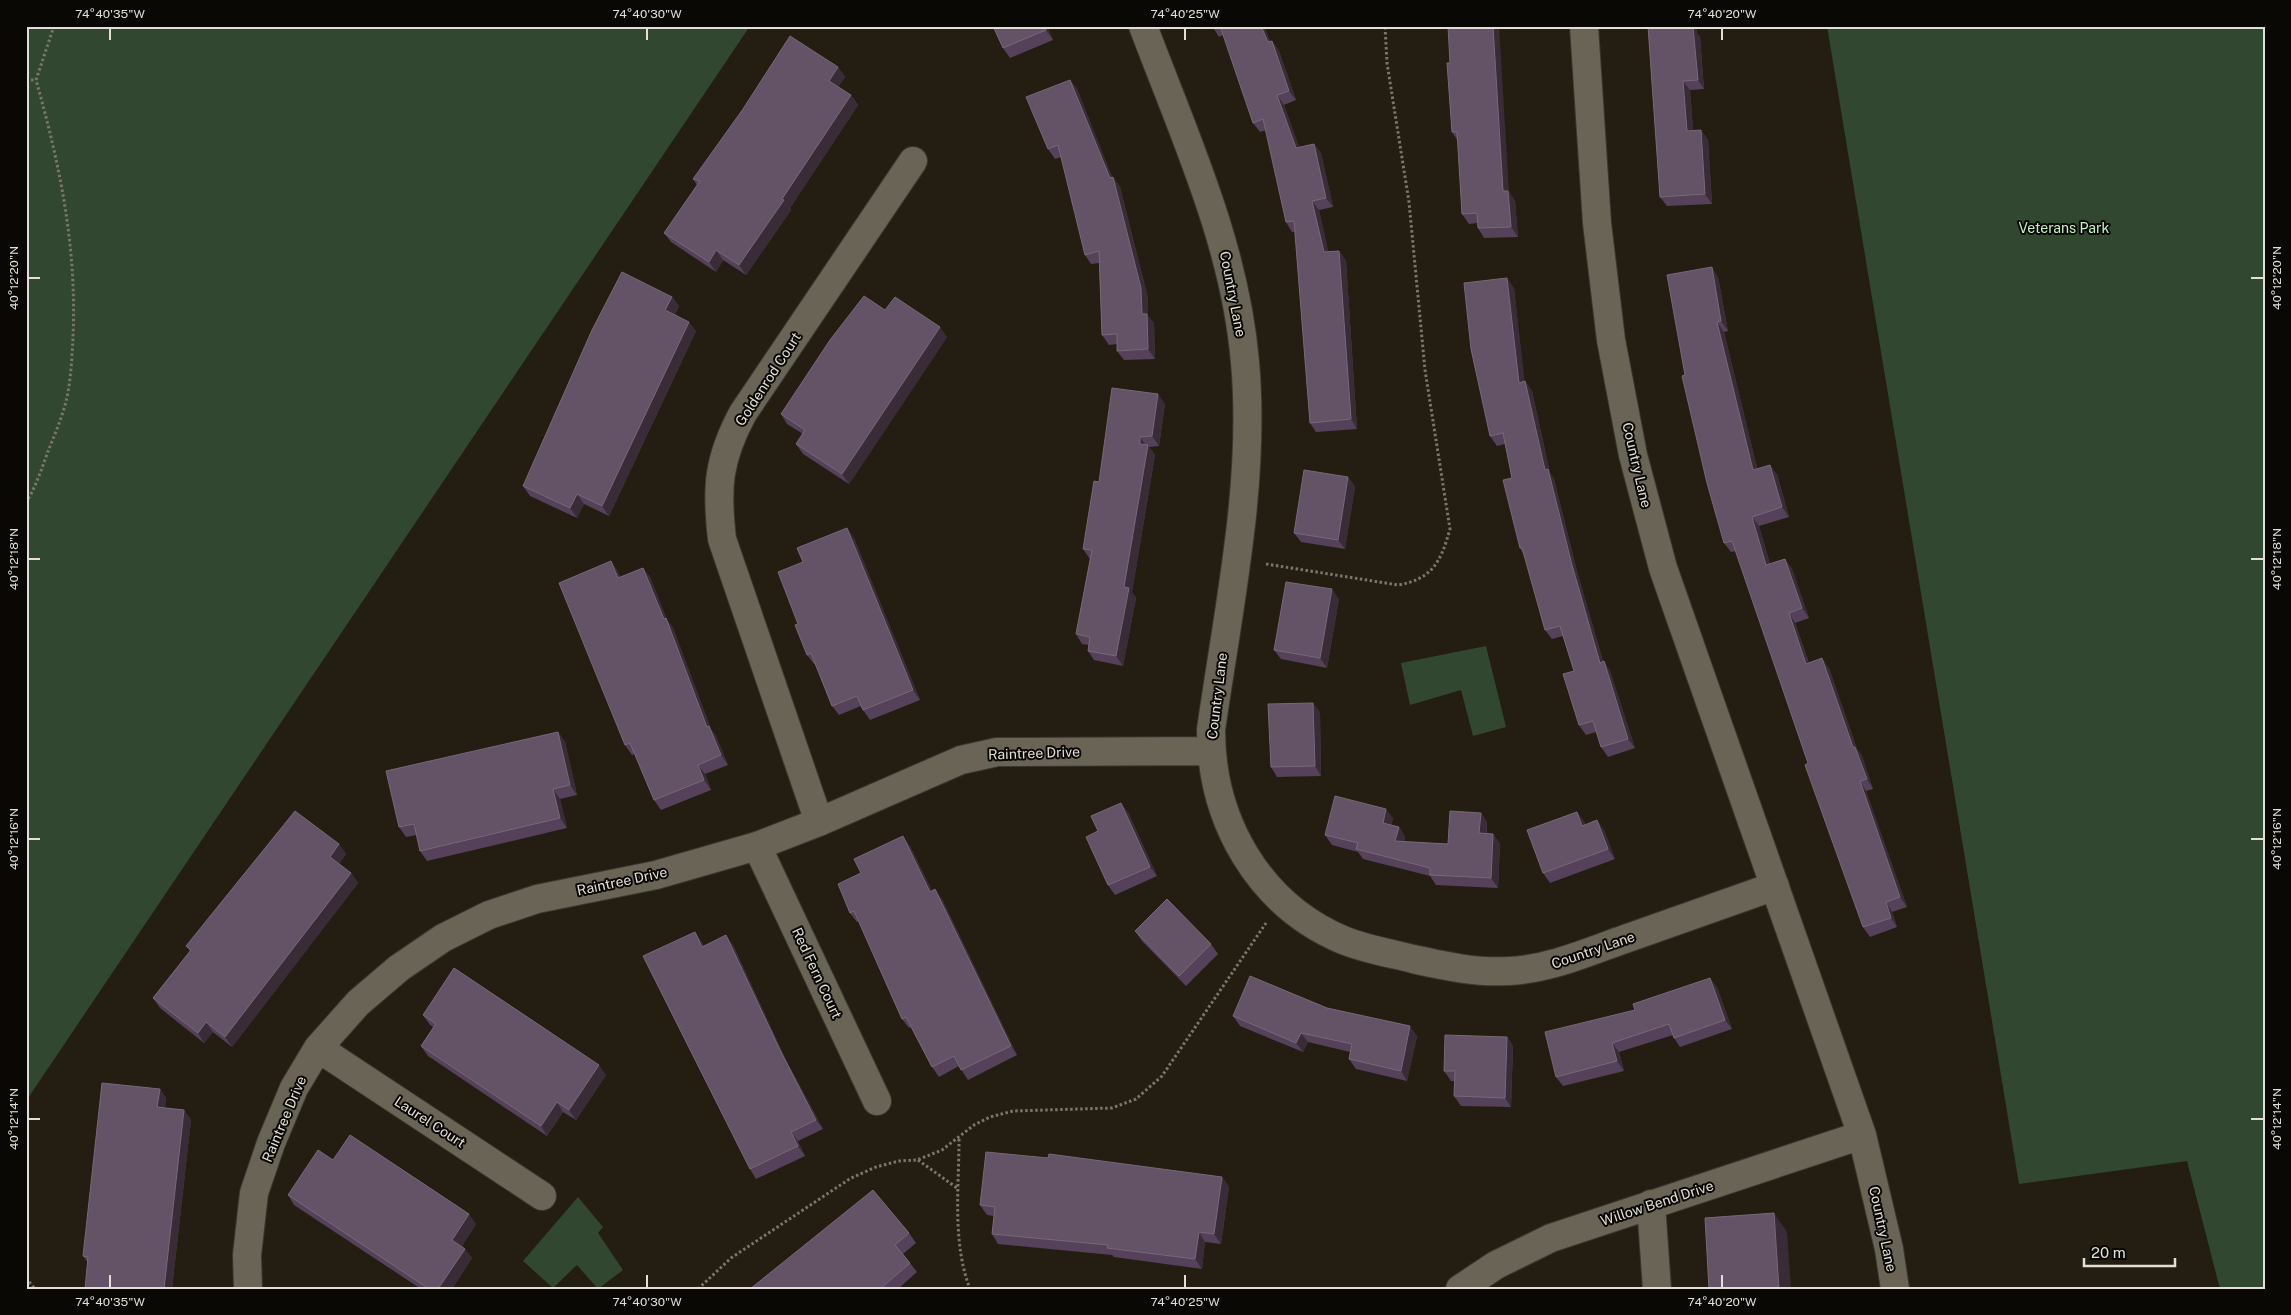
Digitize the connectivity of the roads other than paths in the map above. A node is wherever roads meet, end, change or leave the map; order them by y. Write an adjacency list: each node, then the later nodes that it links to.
1 (1143, 26): 4 (street, Country Lane)
2 (1584, 26): 7 (street, Country Lane)
3 (913, 160): 5 (street, Goldenrod Court)
4 (1211, 751): 5 (street, Raintree Drive); 7 (street, Country Lane)
5 (819, 822): 6 (street, Raintree Drive)
6 (757, 846): 8 (street, Raintree Drive); 9 (street, Red Fern Court)
7 (1775, 886): 10 (street, Country Lane)
8 (318, 1048): 11 (street, Laurel Court); 13 (street, Raintree Drive)
9 (877, 1101)
10 (1862, 1135): 12 (street, Willow Bend Drive); 16 (street, Country Lane)
11 (542, 1196)
12 (1651, 1204): 14 (street, Willow Bend Drive); 15 (street)
13 (248, 1289)
14 (1460, 1289)
15 (1657, 1289)
16 (1895, 1289)

